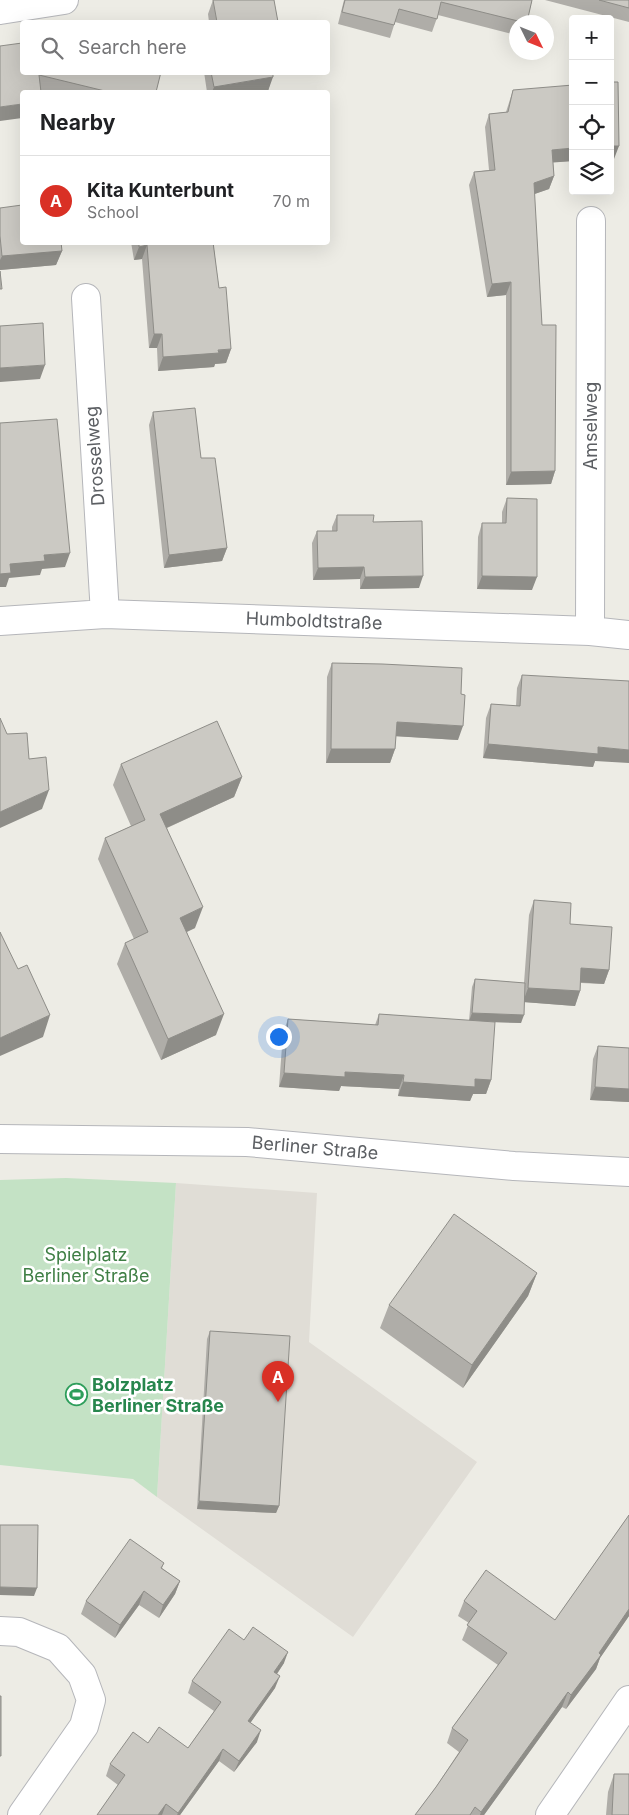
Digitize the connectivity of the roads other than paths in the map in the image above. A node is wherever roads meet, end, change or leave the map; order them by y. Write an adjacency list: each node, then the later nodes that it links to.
1 (64, 0): 2 (street)
2 (0, 10)
3 (591, 221): 7 (street, Amselweg)
4 (86, 298): 5 (street, Drosselweg)
5 (105, 614): 6 (street, Humboldtstraße); 7 (street, Humboldtstraße)
6 (0, 621)
7 (590, 631): 8 (street, Humboldtstraße)
8 (629, 635)
9 (0, 1139): 10 (street, Berliner Straße)
10 (629, 1172)
11 (0, 1631): 13 (street)
12 (629, 1700): 14 (street)
13 (22, 1815)
14 (550, 1815)

